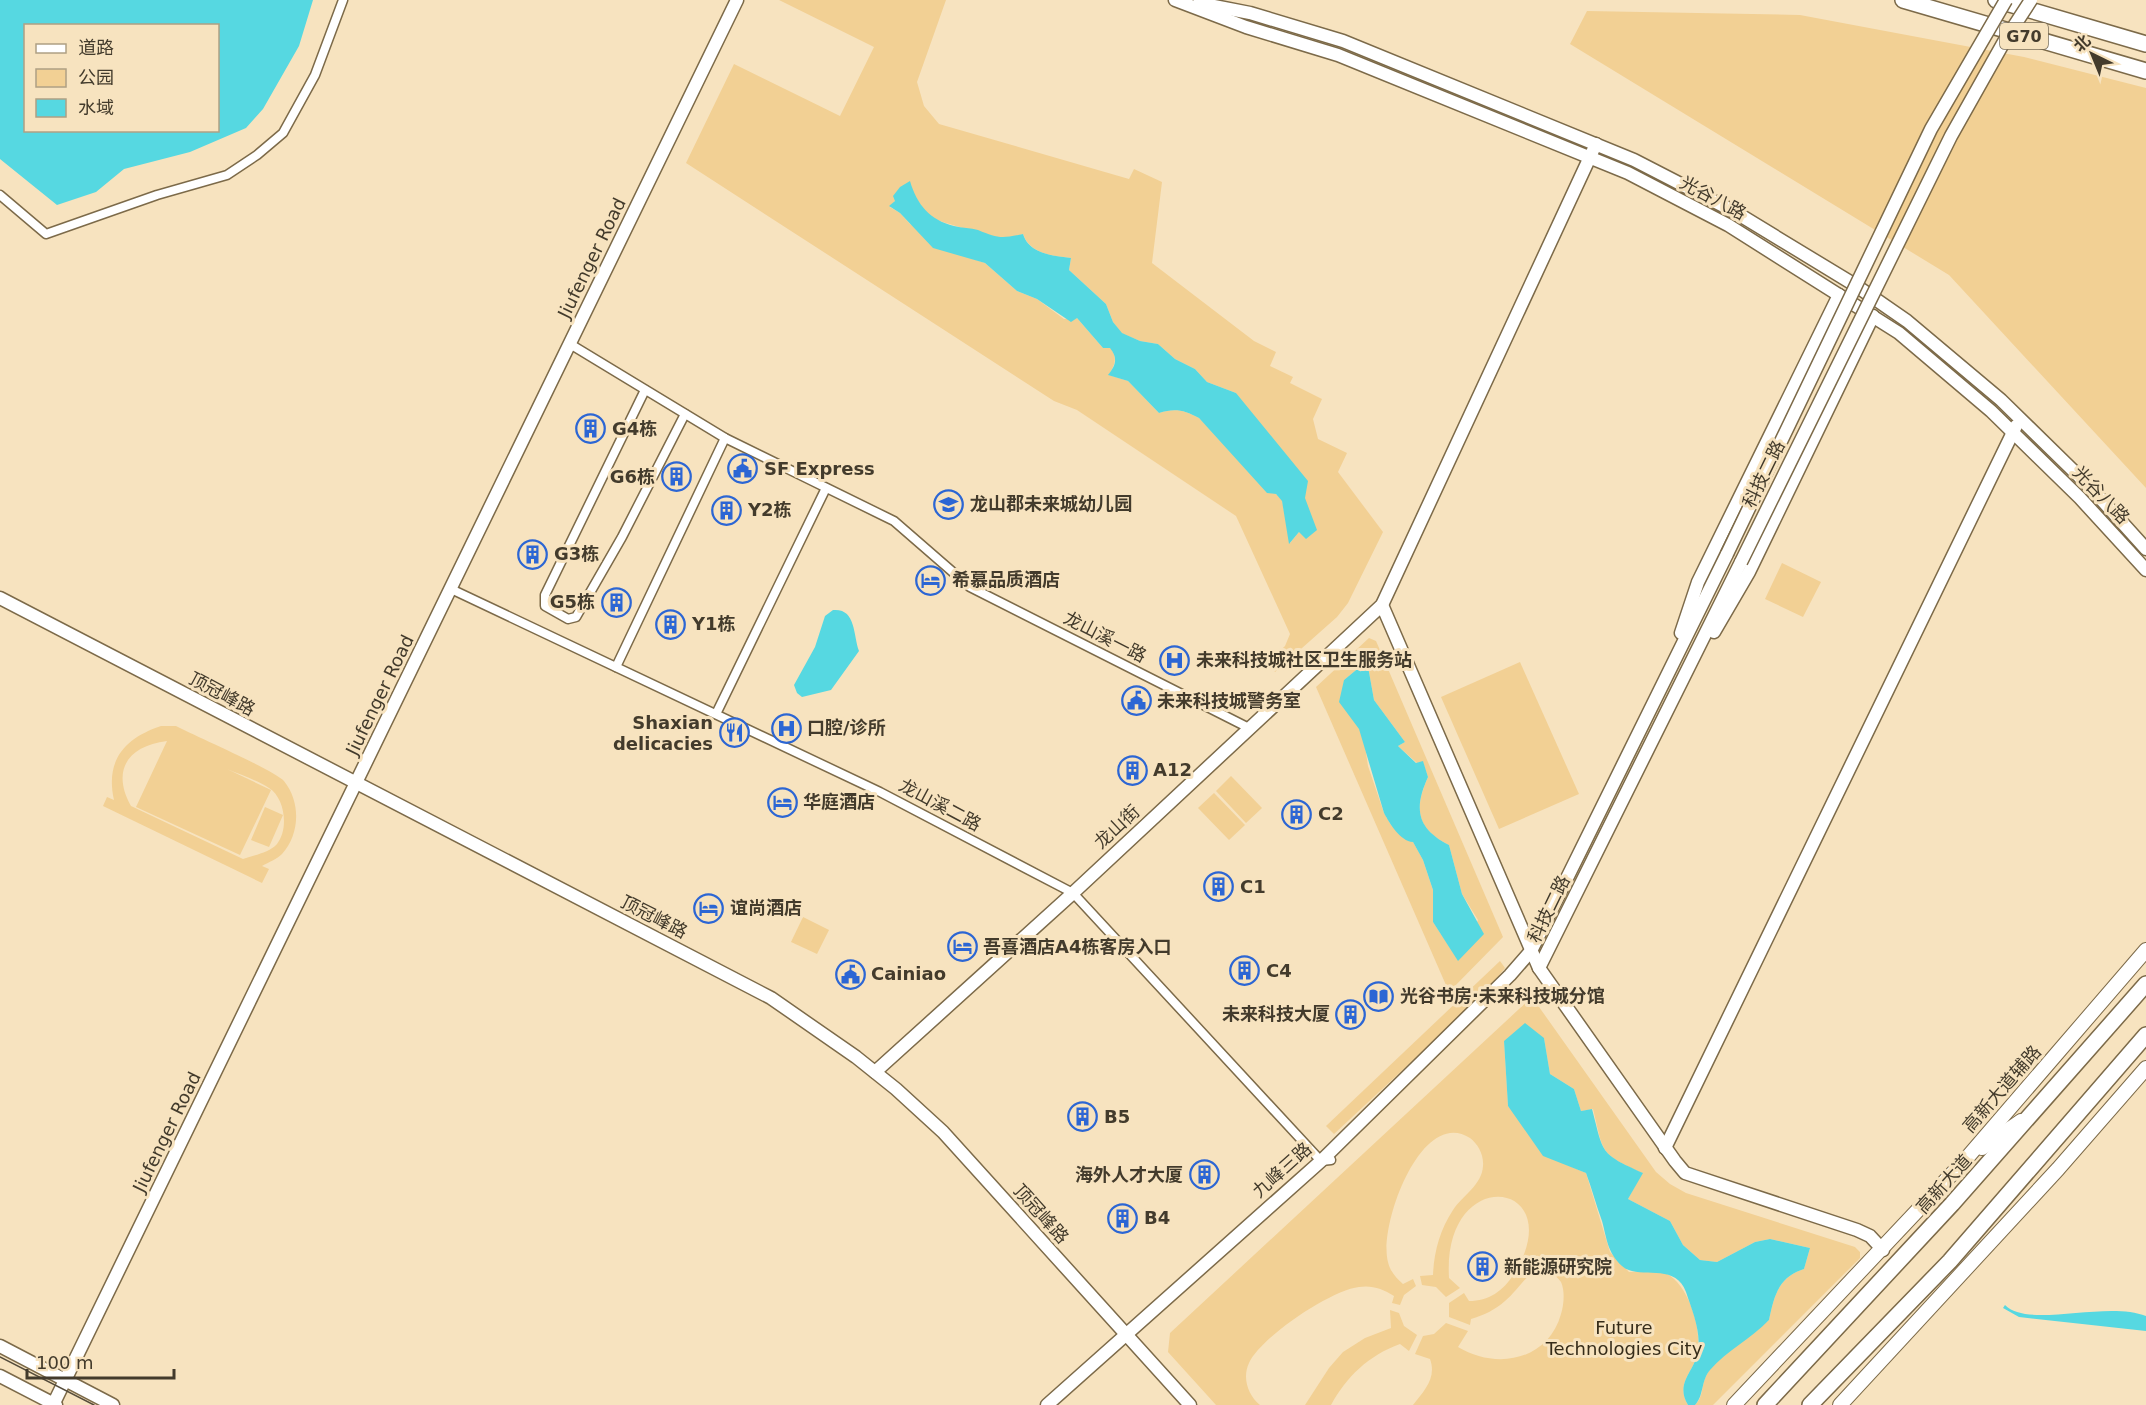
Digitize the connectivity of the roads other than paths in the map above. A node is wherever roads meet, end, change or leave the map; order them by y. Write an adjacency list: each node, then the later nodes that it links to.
1 (342, 0): 13 (street)
2 (737, 0): 16 (street, Jiufenger Road)
3 (1175, 0): 12 (street, 光谷八路)
4 (1184, 0): 11 (street, 光谷八路)
5 (1903, 0): 10 (highway, G70)
6 (1996, 0): 9 (highway, G70)
7 (2006, 0): 28 (street, 科技二路, bridge)
8 (2031, 0): 29 (street, 科技二路, bridge)
9 (2146, 44)
10 (2146, 71)
11 (1596, 144): 12 (street); 19 (street, 光谷八路)
12 (1589, 158): 14 (street, 光谷八路); 27 (street)
13 (0, 195)
14 (1839, 295): 15 (street, 光谷八路); 28 (street)
15 (1873, 316): 20 (street, 光谷八路); 29 (street)
16 (570, 344): 17 (street, 龙山溪一路); 25 (street, Jiufenger Road)
17 (645, 390): 18 (street, 龙山溪一路); 18 (street)
18 (685, 414): 21 (street, 龙山溪一路)
19 (2020, 419): 20 (street); 23 (street, 光谷八路)
20 (2013, 433): 24 (street, 光谷八路); 45 (street)
21 (725, 438): 22 (street, 龙山溪一路); 30 (street)
22 (826, 488): 31 (street); 32 (street, 龙山溪一路)
23 (2146, 549)
24 (2146, 570)
25 (451, 589): 30 (street, 龙山溪二路); 33 (street, Jiufenger Road)
26 (0, 598): 33 (street, 顶冠峰路)
27 (1382, 605): 32 (street, 龙山街); 35 (street)
28 (1676, 655): 35 (street, 科技二路)
29 (1692, 662): 37 (street, 科技二路)
30 (616, 667): 31 (street, 龙山溪二路)
31 (716, 714): 34 (street, 龙山溪二路)
32 (1249, 728): 34 (street, 龙山街)
33 (357, 785): 42 (street, 顶冠峰路); 54 (street, Jiufenger Road)
34 (1073, 893): 42 (street, 龙山街); 47 (street, 龙山溪二路)
35 (1531, 951): 37 (street); 47 (street, 九峰三路)
36 (2146, 951): 46 (main road, 高新大道辅路)
37 (1539, 968): 45 (street)
38 (2146, 984): 43 (highway, 高新大道)
39 (2146, 1035): 44 (highway)
40 (2146, 1042): 44 (highway)
41 (2146, 1068): 50 (main road)
42 (875, 1072): 51 (street, 顶冠峰路)
43 (2032, 1113): 46 (main road); 60 (highway, 高新大道)
44 (2077, 1117): 49 (highway)
45 (1665, 1148): 48 (street)
46 (1966, 1159): 48 (main road, 高新大道辅路)
47 (1326, 1161): 51 (street, 九峰三路)
48 (1883, 1250): 59 (main road, 高新大道辅路)
49 (1950, 1261): 50 (main road); 61 (highway)
50 (1929, 1310): 62 (main road)
51 (1124, 1333): 57 (street, 九峰三路); 58 (street, 顶冠峰路)
52 (0, 1346): 54 (street)
53 (0, 1376): 55 (street)
54 (65, 1380): 55 (street, Jiufenger Road); 56 (street)
55 (54, 1405)
56 (113, 1405)
57 (1047, 1405)
58 (1190, 1405)
59 (1734, 1405)
60 (1765, 1405)
61 (1810, 1405)
62 (1840, 1405)

